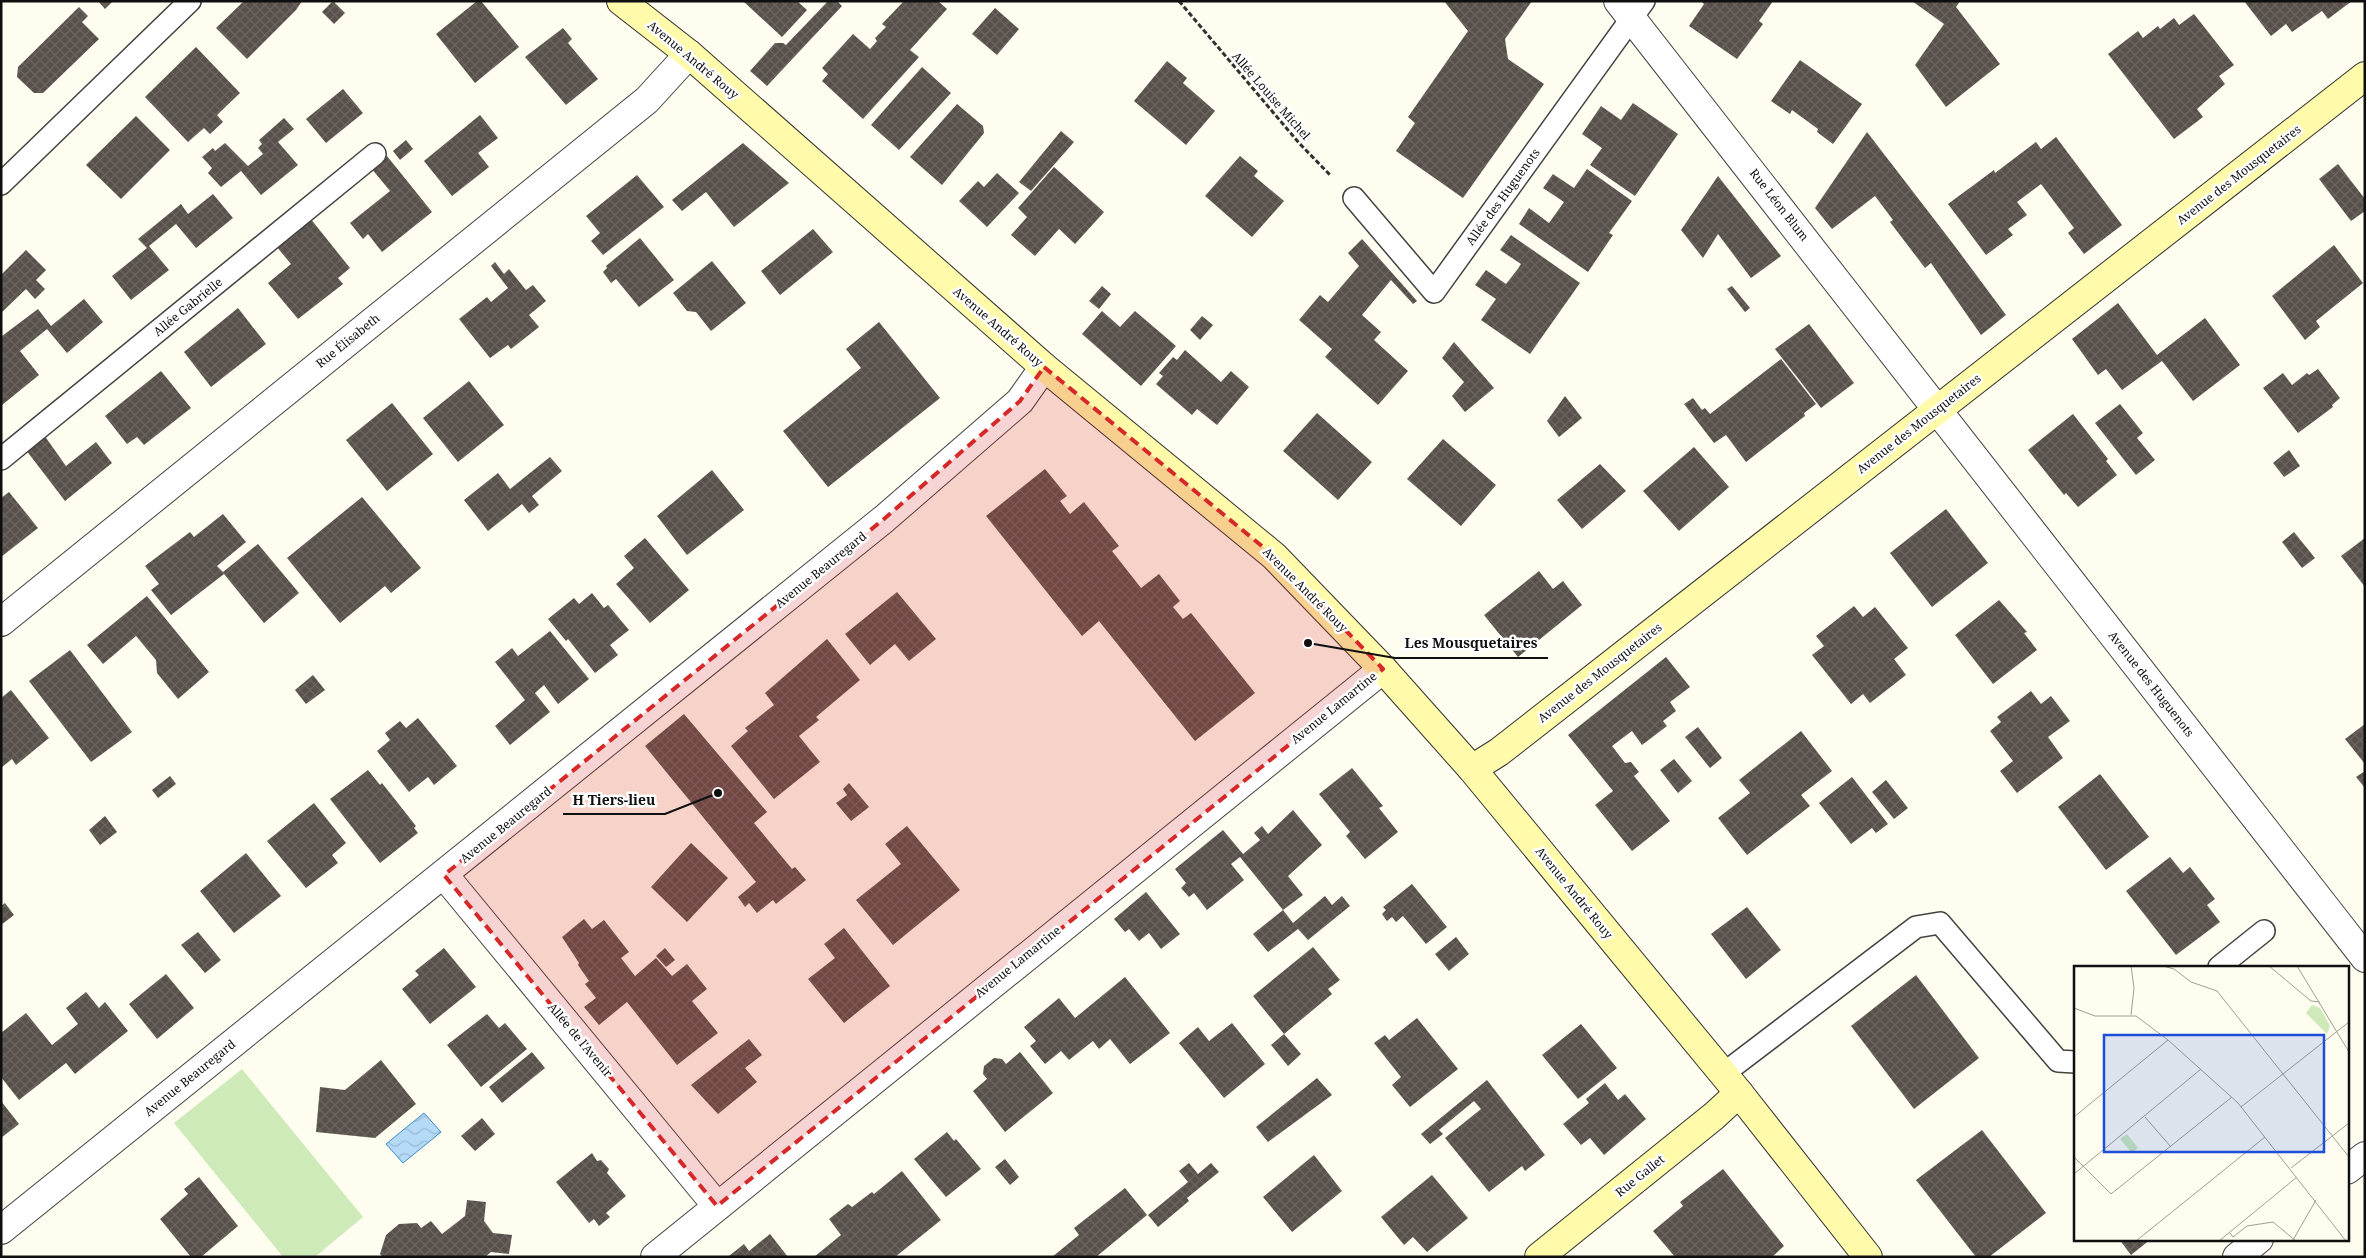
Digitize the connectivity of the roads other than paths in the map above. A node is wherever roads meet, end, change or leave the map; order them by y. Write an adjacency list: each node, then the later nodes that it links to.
1 (190, 1): 7 (lane)
2 (621, 1): 4 (main road, Avenue André Rouy)
3 (1632, 7): 8 (lane, Allée des Huguenots); 10 (street, Rue Léon Blum)
4 (689, 54): 9 (main road, Avenue André Rouy); 12 (street, Rue Élisabeth)
5 (2365, 76): 10 (main road, Avenue des Mousquetaires)
6 (375, 154): 11 (lane, Allée Gabrielle)
7 (1, 184)
8 (1354, 198)
9 (1044, 367): 13 (main road, Avenue André Rouy); 15 (street, Avenue Beauregard)
10 (1938, 410): 14 (main road, Avenue des Mousquetaires); 17 (street, Avenue des Huguenots)
11 (1, 459)
12 (1, 622)
13 (1383, 669): 14 (main road, Avenue André Rouy); 23 (street, Avenue Lamartine)
14 (1472, 769): 20 (main road, Avenue André Rouy)
15 (444, 875): 23 (street, Allée de l'Avenir); 24 (street, Avenue Beauregard)
16 (2264, 931): 18 (lane)
17 (2365, 958)
18 (2220, 966)
19 (2074, 1062): 20 (lane)
20 (1731, 1084): 27 (main road, Rue Gallet); 28 (main road, Avenue André Rouy)
21 (2365, 1156): 22 (street)
22 (2348, 1169)
23 (717, 1206): 26 (street, Avenue Lamartine)
24 (1, 1230)
25 (2258, 1240): 29 (street)
26 (654, 1257)
27 (1539, 1257)
28 (1868, 1257)
29 (2237, 1257)

